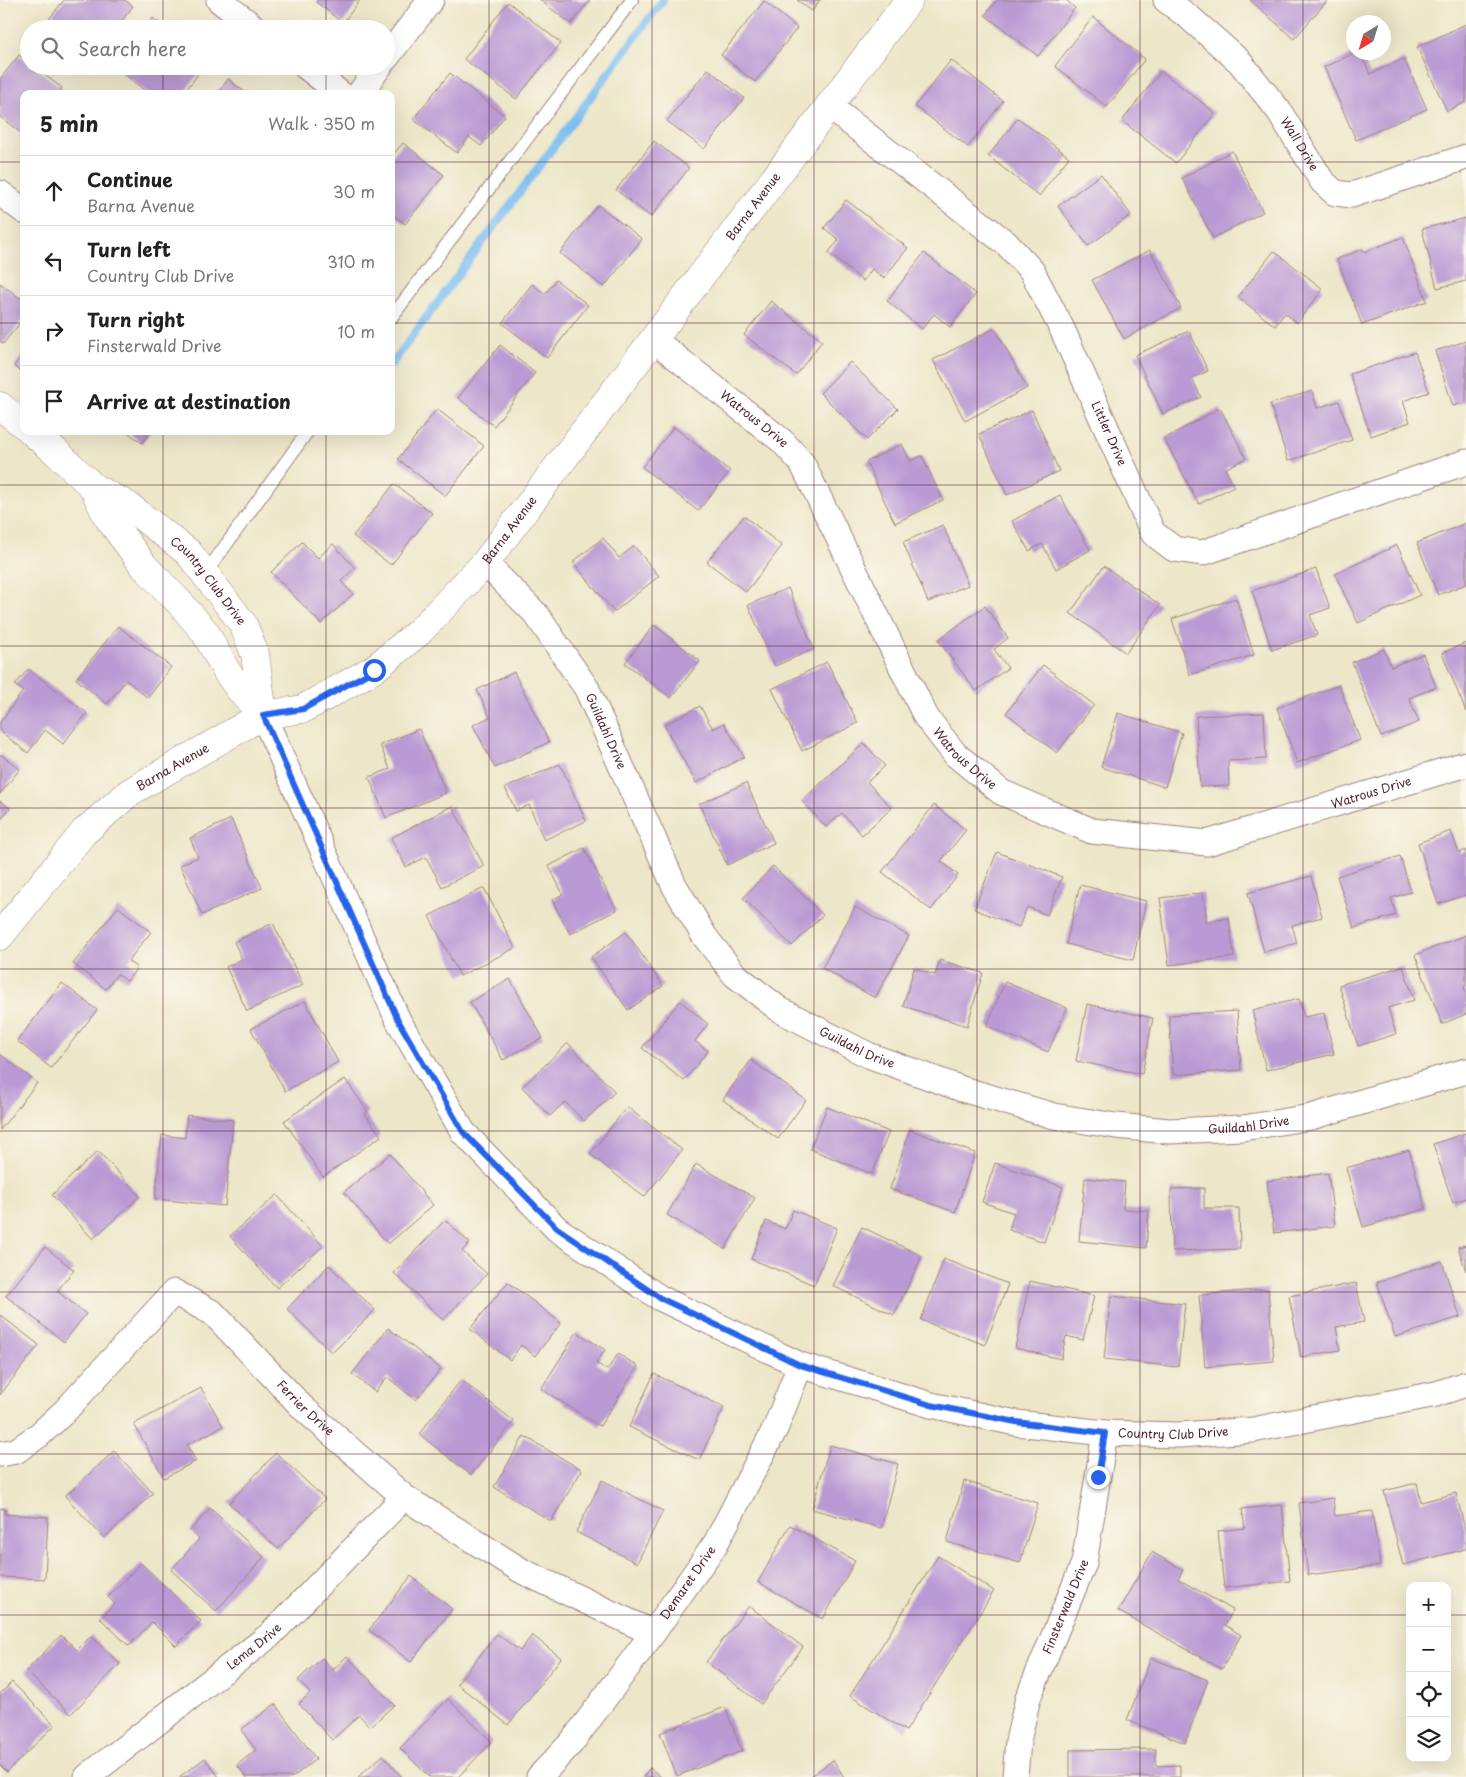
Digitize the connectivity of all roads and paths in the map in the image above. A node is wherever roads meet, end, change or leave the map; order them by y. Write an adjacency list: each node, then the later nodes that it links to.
1 (219, 0): 6 (street)
2 (431, 0): 7 (street)
3 (632, 0): 16 (lane)
4 (909, 0): 12 (street, Barna Avenue)
5 (1166, 0): 13 (street, Wall Drive)
6 (245, 20)
7 (395, 46)
8 (317, 75): 10 (street)
9 (373, 75): 11 (street)
10 (336, 90)
11 (362, 90)
12 (830, 106): 17 (street, Barna Avenue); 22 (street, Littler Drive)
13 (1466, 157)
14 (0, 193): 15 (street)
15 (20, 208)
16 (395, 313)
17 (653, 339): 24 (street, Barna Avenue); 27 (street, Watrous Drive)
18 (0, 406): 19 (street)
19 (20, 422)
20 (36, 435): 23 (street, Country Club Drive)
21 (305, 435): 25 (lane)
22 (1466, 462)
23 (93, 487): 25 (street, Country Club Drive); 26 (street, Country Club Drive)
24 (485, 563): 26 (street, Barna Avenue); 29 (street, Guildahl Drive)
25 (205, 574): 26 (street, Country Club Drive)
26 (263, 715): 28 (street, Barna Avenue); 30 (street, Country Club Drive)
27 (1466, 764)
28 (0, 936)
29 (1466, 1071)
30 (800, 1365): 32 (street, Country Club Drive); 35 (street, Demaret Drive)
31 (1466, 1384): 32 (street, Country Club Drive)
32 (1105, 1433): 38 (street, Finsterwald Drive)
33 (0, 1454): 34 (street, Ferrier Drive)
34 (404, 1496): 35 (street, Ferrier Drive); 36 (street, Lema Drive)
35 (653, 1633): 37 (street, Demaret Drive)
36 (87, 1777)
37 (539, 1777)
38 (1015, 1777)

